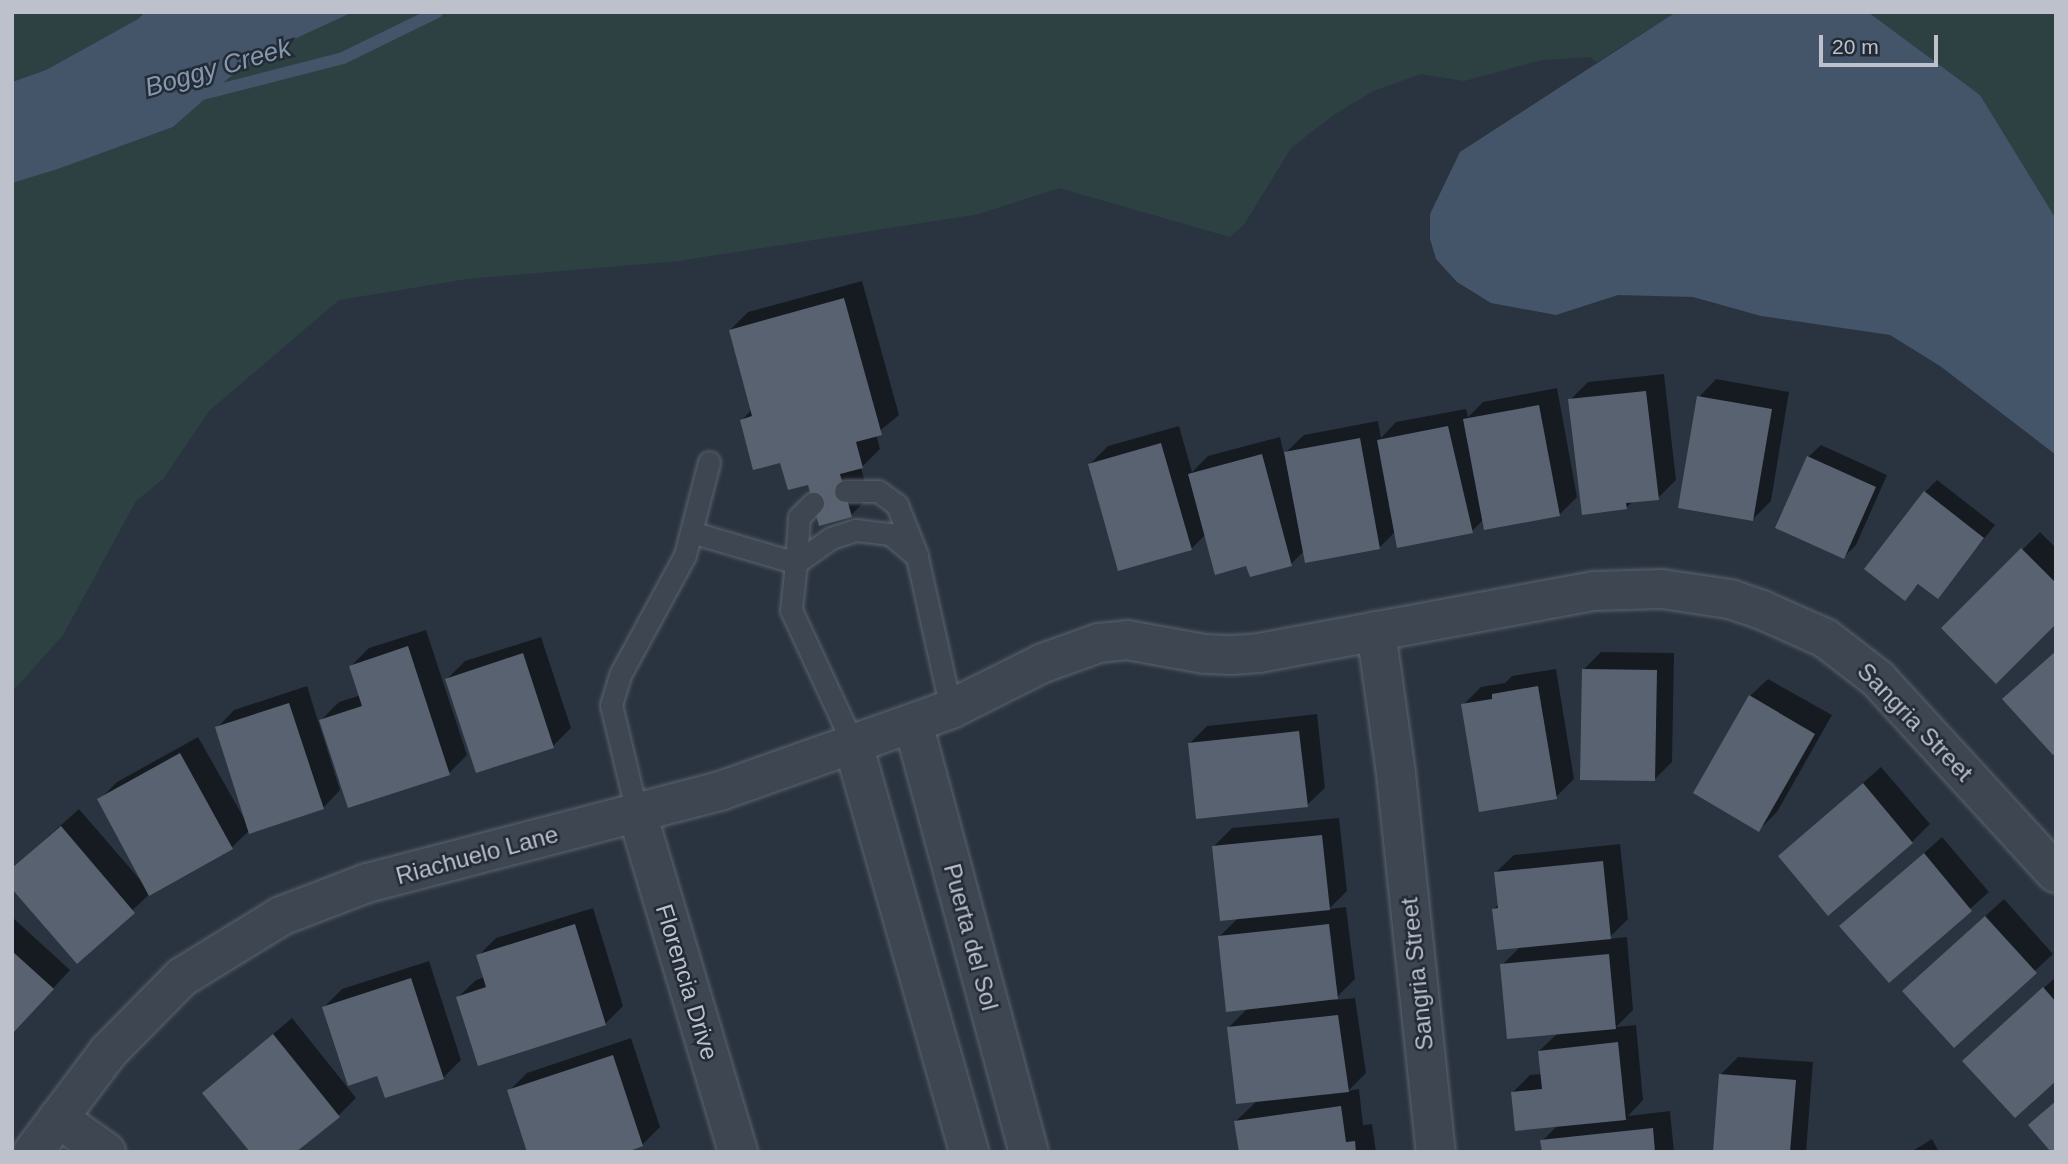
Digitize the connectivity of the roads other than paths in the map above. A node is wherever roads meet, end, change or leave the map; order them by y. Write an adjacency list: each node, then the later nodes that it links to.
1 (709, 462): 4 (lane)
2 (845, 491): 5 (lane)
3 (813, 503): 6 (lane)
4 (691, 532): 6 (lane); 12 (lane)
5 (917, 557): 6 (lane); 9 (lane)
6 (796, 563): 11 (lane)
7 (1376, 631): 8 (street, Sangria Street); 13 (street, Sangria Street); 20 (street, Sangria Street)
8 (999, 682): 9 (street, Riachuelo Lane)
9 (951, 709): 10 (street, Riachuelo Lane)
10 (913, 723): 11 (street, Riachuelo Lane); 19 (street, Puerta del Sol)
11 (853, 744): 12 (street, Riachuelo Lane); 18 (street)
12 (637, 813): 14 (street, Riachuelo Lane); 17 (street, Florencia Drive)
13 (2056, 873)
14 (58, 1118): 15 (street, Riachuelo Lane); 16 (street)
15 (33, 1152)
16 (106, 1152)
17 (738, 1152)
18 (969, 1152)
19 (1029, 1152)
20 (1436, 1152)

